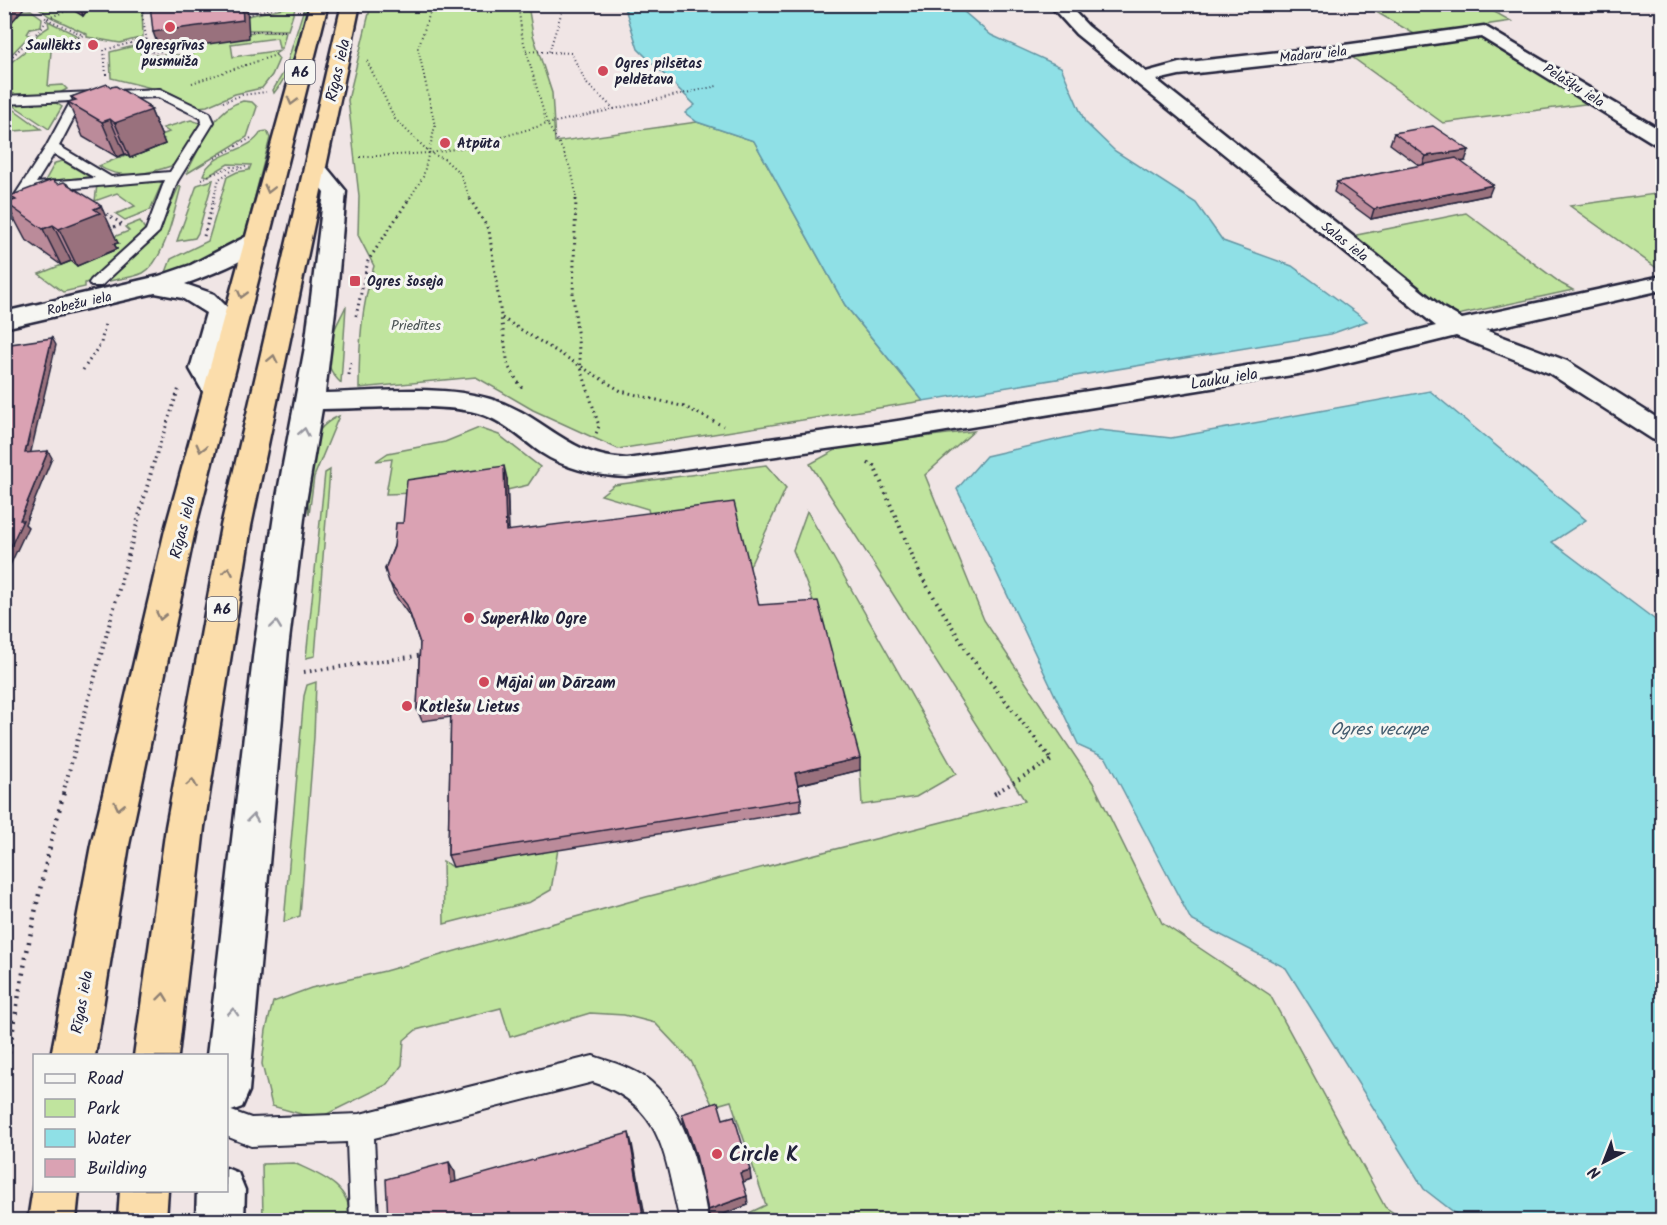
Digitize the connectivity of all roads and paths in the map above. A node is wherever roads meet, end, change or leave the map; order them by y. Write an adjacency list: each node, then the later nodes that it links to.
1 (73, 4): 11 (path)
2 (146, 4): 21 (path)
3 (287, 4): 15 (path)
4 (319, 4): 56 (highway, Rīgas iela / A6, one-way to 56)
5 (351, 4): 48 (highway, Rīgas iela / A6)
6 (433, 4): 43 (path)
7 (518, 4): 24 (path)
8 (536, 4): 25 (path)
9 (1057, 4): 29 (street, Salas iela)
10 (255, 5): 13 (path); 15 (path)
11 (28, 7): 14 (lane); 17 (path)
12 (78, 7): 17 (path)
13 (244, 7)
14 (4, 10)
15 (260, 11): 16 (path)
16 (241, 16)
17 (47, 19): 22 (path); 28 (path)
18 (291, 31): 20 (path)
19 (1484, 31): 29 (street, Madaru iela); 41 (street, Pelašķu iela)
20 (235, 32)
21 (147, 39): 23 (path); 31 (path)
22 (76, 40)
23 (197, 41)
24 (526, 51): 25 (path); 39 (path)
25 (549, 52): 37 (path)
26 (275, 56): 32 (path)
27 (366, 58): 43 (path)
28 (4, 64)
29 (1143, 78): 65 (street, Salas iela)
30 (717, 86): 37 (path)
31 (142, 93): 32 (lane); 34 (lane)
32 (160, 93): 38 (lane)
33 (266, 93): 36 (path)
34 (79, 96): 35 (lane); 42 (lane)
35 (4, 100)
36 (218, 106): 38 (lane)
37 (615, 109): 39 (path)
38 (206, 116): 49 (lane)
39 (547, 124): 43 (path); 67 (path)
40 (256, 131): 45 (path)
41 (1662, 140)
42 (52, 147): 51 (lane); 52 (lane)
43 (430, 153): 44 (path); 61 (path); 62 (path)
44 (360, 158)
45 (208, 162)
46 (249, 167): 47 (path)
47 (241, 168): 50 (path); 57 (path)
48 (315, 168): 70 (street); 81 (highway, Rīgas iela / A6, one-way to 48)
49 (175, 174): 51 (lane); 58 (lane)
50 (212, 176)
51 (109, 181): 52 (lane)
52 (26, 188): 54 (lane)
53 (98, 208): 55 (path)
54 (4, 224)
55 (122, 224)
56 (257, 238): 60 (street); 69 (highway, Rīgas iela / A6, one-way to 69)
57 (201, 240)
58 (96, 283)
59 (1662, 284): 65 (street, Lauku iela)
60 (154, 286): 63 (street, Robežu iela); 69 (street)
61 (355, 318)
62 (502, 318): 67 (path); 72 (path)
63 (4, 320)
64 (105, 321): 68 (path)
65 (1458, 328): 73 (street, Salas iela); 74 (street, Lauku iela)
66 (351, 351): 71 (path)
67 (581, 368): 74 (path); 75 (path)
68 (83, 370)
69 (199, 384): 80 (highway, Rīgas iela / A6, one-way to 80); 83 (path)
70 (310, 401): 71 (street, Lauku iela); 82 (street, one-way to 70)
71 (347, 401): 72 (street, Lauku iela)
72 (516, 418): 75 (street, Lauku iela)
73 (1662, 433)
74 (775, 448): 75 (street, Lauku iela)
75 (580, 460)
76 (866, 461): 79 (path)
77 (424, 655): 78 (path)
78 (297, 673)
79 (994, 794)
80 (73, 1054)
81 (156, 1054)
82 (228, 1065)
83 (4, 1084)
84 (228, 1123): 85 (lane)
85 (360, 1128): 92 (lane); 93 (lane)
86 (55, 1192): 89 (highway)
87 (144, 1192): 90 (highway)
88 (221, 1192): 91 (street)
89 (52, 1221)
90 (142, 1221)
91 (220, 1221)
92 (364, 1221)
93 (694, 1221)

